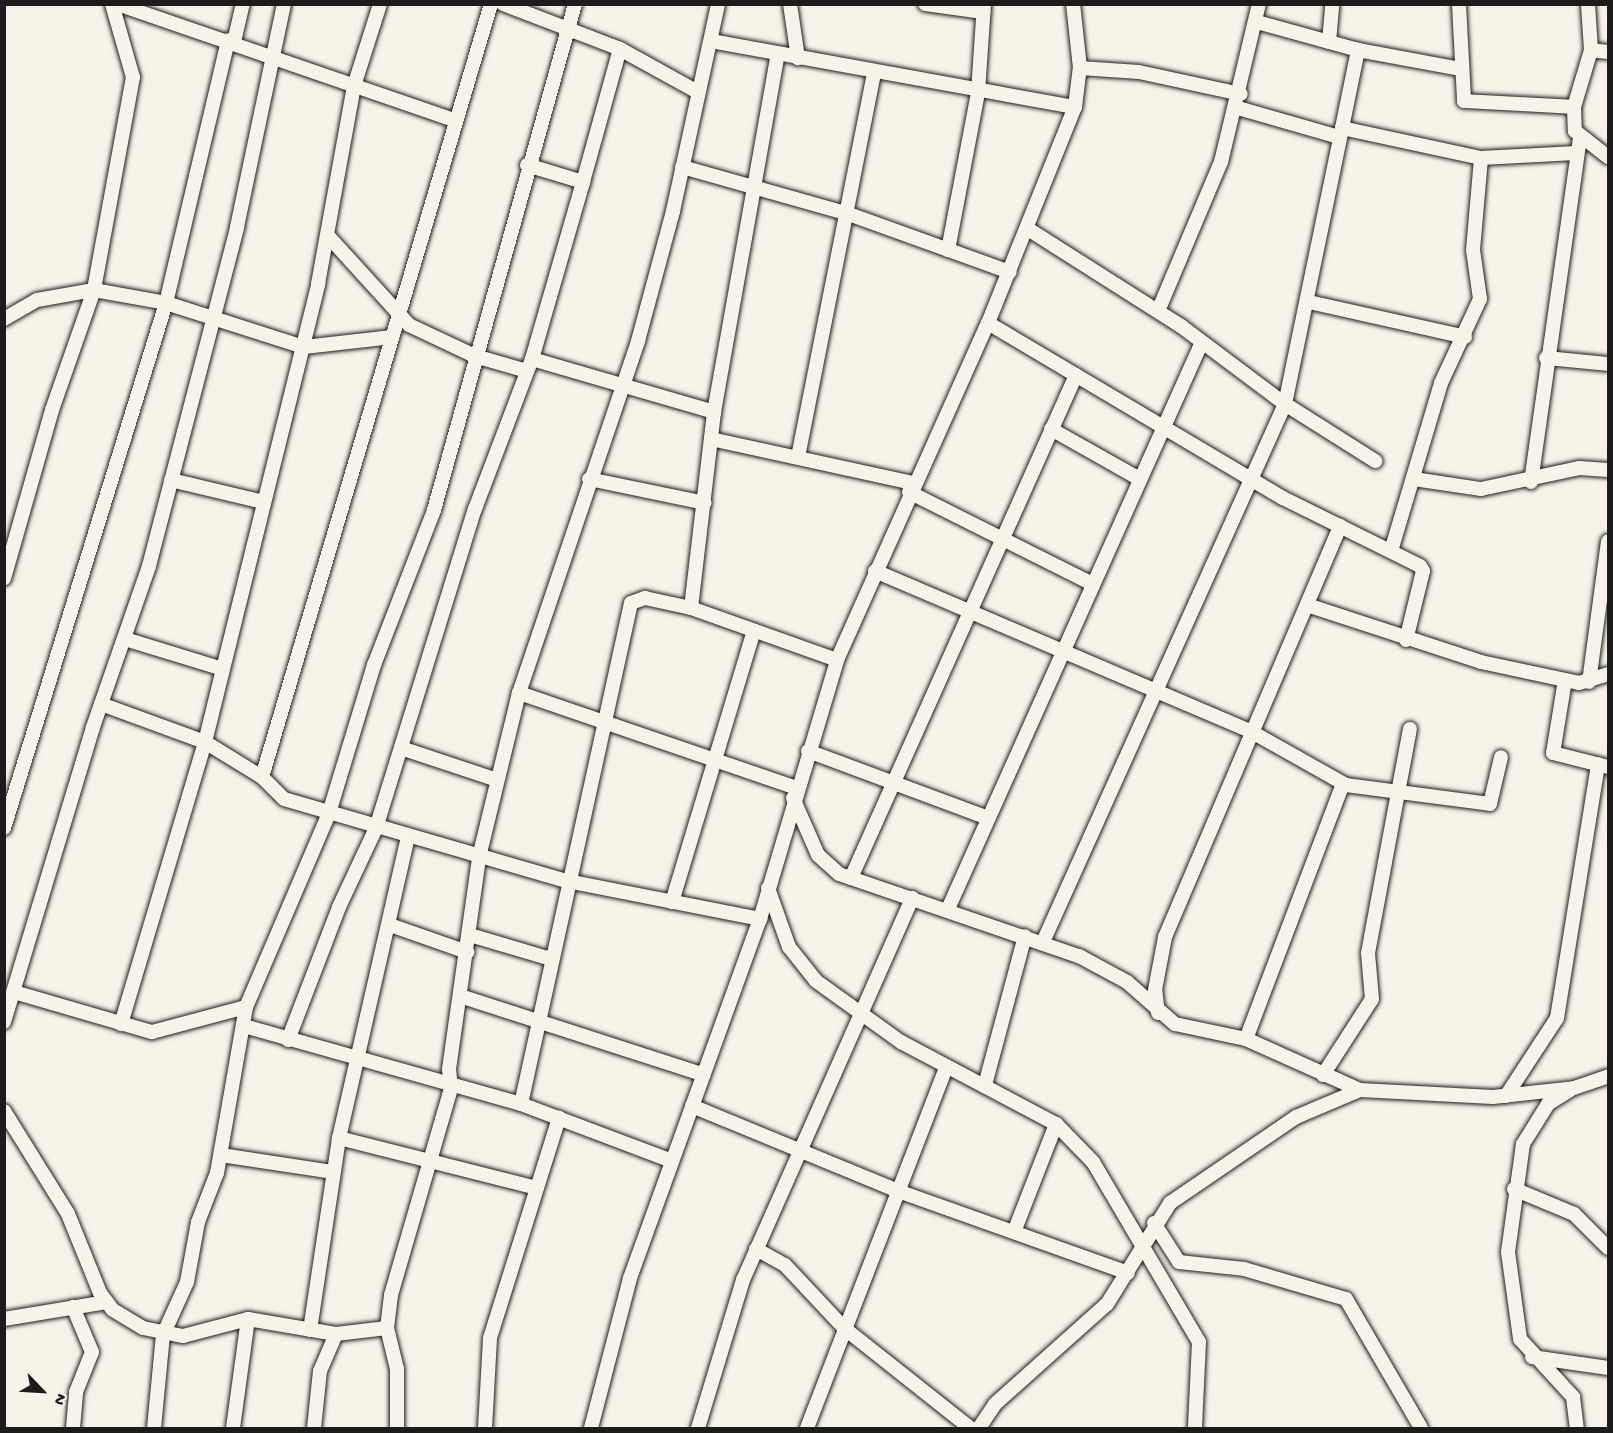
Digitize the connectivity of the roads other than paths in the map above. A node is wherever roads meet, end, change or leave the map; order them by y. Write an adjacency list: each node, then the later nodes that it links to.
1 (112, 4): 55 (street)
2 (117, 4): 20 (street)
3 (243, 4): 20 (street)
4 (284, 4): 28 (street)
5 (380, 4): 33 (street)
6 (491, 4): 40 (street)
7 (503, 4): 19 (street)
8 (575, 4): 19 (street)
9 (718, 4): 21 (street)
10 (790, 4): 29 (street)
11 (925, 4): 17 (street)
12 (1073, 4): 30 (street)
13 (1259, 4): 18 (street)
14 (1332, 4): 22 (street)
15 (1459, 4): 31 (street)
16 (1588, 4): 25 (street)
17 (984, 8): 35 (street)
18 (1257, 22): 22 (street); 36 (street)
19 (569, 26): 23 (street); 46 (street)
20 (231, 41): 28 (street); 57 (street)
21 (711, 41): 27 (street); 34 (street)
22 (1329, 42): 24 (street)
23 (620, 49): 34 (street); 48 (street)
24 (1358, 50): 31 (street); 41 (street)
25 (1591, 50): 26 (street); 38 (street)
26 (1608, 52)
27 (778, 54): 29 (street); 49 (street)
28 (271, 55): 33 (street); 61 (street)
29 (798, 58): 32 (street)
30 (1080, 68): 36 (street); 37 (street)
31 (1461, 69): 38 (street)
32 (874, 74): 35 (street); 50 (street)
33 (354, 86): 40 (street); 52 (street)
34 (698, 92): 47 (street)
35 (978, 92): 37 (street); 53 (street)
36 (1241, 93): 39 (street)
37 (1075, 107): 51 (street)
38 (1574, 107): 42 (street)
39 (1238, 108): 41 (street); 58 (street)
40 (456, 121): 59 (street)
41 (1340, 133): 45 (street); 56 (street)
42 (1580, 139): 43 (street); 44 (street)
43 (1576, 153): 45 (street); 68 (street)
44 (1608, 157)
45 (1482, 158): 64 (street)
46 (527, 165): 48 (street); 67 (street)
47 (682, 167): 49 (street); 72 (street)
48 (583, 183): 70 (street)
49 (757, 185): 50 (street); 74 (street)
50 (846, 213): 53 (street); 78 (street)
51 (1028, 229): 54 (street); 58 (street)
52 (329, 237): 59 (street); 66 (street)
53 (948, 250): 54 (street)
54 (1010, 272): 62 (street)
55 (94, 290): 57 (street); 60 (street); 95 (street)
56 (1309, 302): 64 (street); 73 (street)
57 (166, 303): 61 (street); 129 (street)
58 (1158, 311): 65 (street)
59 (398, 316): 63 (street); 67 (street)
60 (4, 319)
61 (213, 320): 66 (street); 85 (street)
62 (988, 323): 71 (street); 87 (street)
63 (392, 337): 66 (street); 121 (street)
64 (1465, 337): 84 (street)
65 (1202, 342): 73 (street); 75 (street)
66 (304, 346): 88 (street)
67 (476, 356): 70 (street); 127 (street)
68 (1546, 358): 69 (street); 86 (street)
69 (1608, 364)
70 (529, 365): 72 (street); 116 (street)
71 (1076, 375): 75 (street); 76 (street)
72 (625, 384): 74 (street); 83 (street)
73 (1285, 404): 79 (street); 82 (street)
74 (714, 412): 77 (street)
75 (1162, 423): 81 (street); 82 (street)
76 (1051, 429): 81 (street); 91 (street)
77 (711, 440): 78 (street); 89 (street)
78 (798, 457): 87 (street)
79 (1375, 461)
80 (1608, 470): 86 (street)
81 (1138, 478): 96 (street)
82 (1251, 478): 90 (street); 109 (street)
83 (589, 479): 89 (street); 110 (street)
84 (1414, 479): 86 (street); 93 (street)
85 (171, 480): 88 (street); 101 (street)
86 (1531, 482)
87 (911, 487): 91 (street); 94 (street)
88 (263, 502): 105 (street)
89 (705, 503): 98 (street)
90 (1340, 526): 93 (street); 97 (street)
91 (1002, 534): 96 (street); 99 (street)
92 (1608, 541): 108 (street)
93 (1391, 550): 102 (street)
94 (875, 571): 99 (street); 104 (street)
95 (4, 578)
96 (1091, 583): 103 (street)
97 (1306, 604): 102 (street); 114 (street)
98 (691, 608): 100 (street); 112 (street)
99 (968, 610): 103 (street); 123 (street)
100 (753, 634): 104 (street); 119 (street)
101 (125, 639): 105 (street); 111 (street)
102 (1406, 640): 107 (street)
103 (1062, 648): 109 (street); 128 (street)
104 (837, 660): 117 (street)
105 (223, 669): 115 (street)
106 (1608, 674): 108 (street)
107 (1565, 680): 108 (street); 120 (street)
108 (1589, 682)
109 (1154, 691): 114 (street); 143 (street)
110 (519, 693): 112 (street); 122 (street)
111 (100, 704): 115 (street); 146 (street)
112 (601, 722): 119 (street); 134 (street)
113 (1410, 729): 125 (street)
114 (1252, 732): 124 (street); 149 (street)
115 (205, 742): 121 (street); 153 (street)
116 (401, 748): 122 (street); 130 (street)
117 (808, 751): 123 (street); 126 (street)
118 (1501, 757): 125 (street)
119 (717, 762): 126 (street); 137 (street)
120 (1603, 765): 166 (street)
121 (262, 777): 127 (street)
122 (497, 780): 132 (street)
123 (893, 783): 128 (street); 133 (street)
124 (1343, 784): 125 (street); 155 (street)
125 (1400, 791): 160 (street)
126 (794, 793): 133 (street); 135 (street)
127 (329, 813): 130 (street); 148 (street)
128 (985, 817): 138 (street)
129 (4, 828)
130 (376, 828): 131 (street); 156 (street)
131 (408, 837): 132 (street); 140 (street)
132 (479, 857): 134 (street); 141 (street)
133 (851, 878): 136 (street)
134 (567, 881): 137 (street); 145 (street)
135 (768, 888): 139 (street); 150 (street)
136 (912, 898): 138 (street); 150 (street)
137 (672, 902): 139 (street)
138 (948, 909): 142 (street)
139 (760, 919): 159 (street)
140 (390, 925): 144 (street); 157 (street)
141 (470, 935): 144 (street); 145 (street)
142 (1025, 936): 143 (street); 162 (street)
143 (1043, 942): 149 (street)
144 (467, 952): 147 (street)
145 (551, 959): 152 (street)
146 (14, 992): 151 (street); 153 (street)
147 (460, 996): 152 (street); 163 (street)
148 (246, 1007): 153 (street); 154 (street)
149 (1158, 1013): 155 (street)
150 (861, 1014): 158 (street); 173 (street)
151 (4, 1022)
152 (538, 1022): 159 (street); 167 (street)
153 (121, 1024)
154 (244, 1026): 156 (street); 174 (street)
155 (1246, 1039): 160 (street)
156 (288, 1040): 157 (street)
157 (357, 1060): 163 (street); 172 (street)
158 (946, 1067): 162 (street); 180 (street)
159 (704, 1075): 168 (street)
160 (1323, 1075): 165 (street)
161 (1608, 1076): 164 (street)
162 (985, 1085): 171 (street)
163 (452, 1088): 167 (street); 175 (street)
164 (1575, 1088): 166 (street); 179 (street)
165 (1360, 1090): 166 (street); 181 (street)
166 (1506, 1096)
167 (521, 1104): 170 (street)
168 (692, 1106): 173 (street); 176 (street)
169 (4, 1111): 187 (street)
170 (559, 1118): 176 (street); 178 (street)
171 (1056, 1124): 182 (street); 183 (street)
172 (339, 1138): 175 (street); 177 (street)
173 (804, 1150): 180 (street); 185 (street)
174 (221, 1155): 177 (street); 195 (street)
175 (432, 1161): 178 (street); 191 (street)
176 (672, 1161): 204 (street)
177 (334, 1172): 193 (street)
178 (536, 1188): 203 (street)
179 (1514, 1189): 184 (street); 196 (street)
180 (898, 1191): 182 (street); 192 (street)
181 (1154, 1223): 183 (street); 210 (street)
182 (1014, 1232): 186 (street)
183 (1142, 1246): 186 (street); 209 (street)
184 (1608, 1248)
185 (756, 1250): 192 (street); 205 (street)
186 (1128, 1273): 208 (street)
187 (107, 1302): 188 (street); 195 (street)
188 (73, 1307): 189 (street); 198 (street)
189 (4, 1319)
190 (248, 1319): 193 (street); 195 (street); 200 (street)
191 (387, 1328): 194 (street); 202 (street)
192 (844, 1328): 206 (street); 207 (street)
193 (310, 1330): 194 (street)
194 (336, 1334): 201 (street)
195 (163, 1335): 199 (street)
196 (1533, 1357): 197 (street); 211 (street)
197 (1608, 1368)
198 (73, 1428)
199 (154, 1428)
200 (234, 1428)
201 (314, 1428)
202 (397, 1428)
203 (485, 1428)
204 (591, 1428)
205 (698, 1428)
206 (807, 1428)
207 (970, 1428)
208 (979, 1428)
209 (1195, 1428)
210 (1421, 1428)
211 (1577, 1428)

